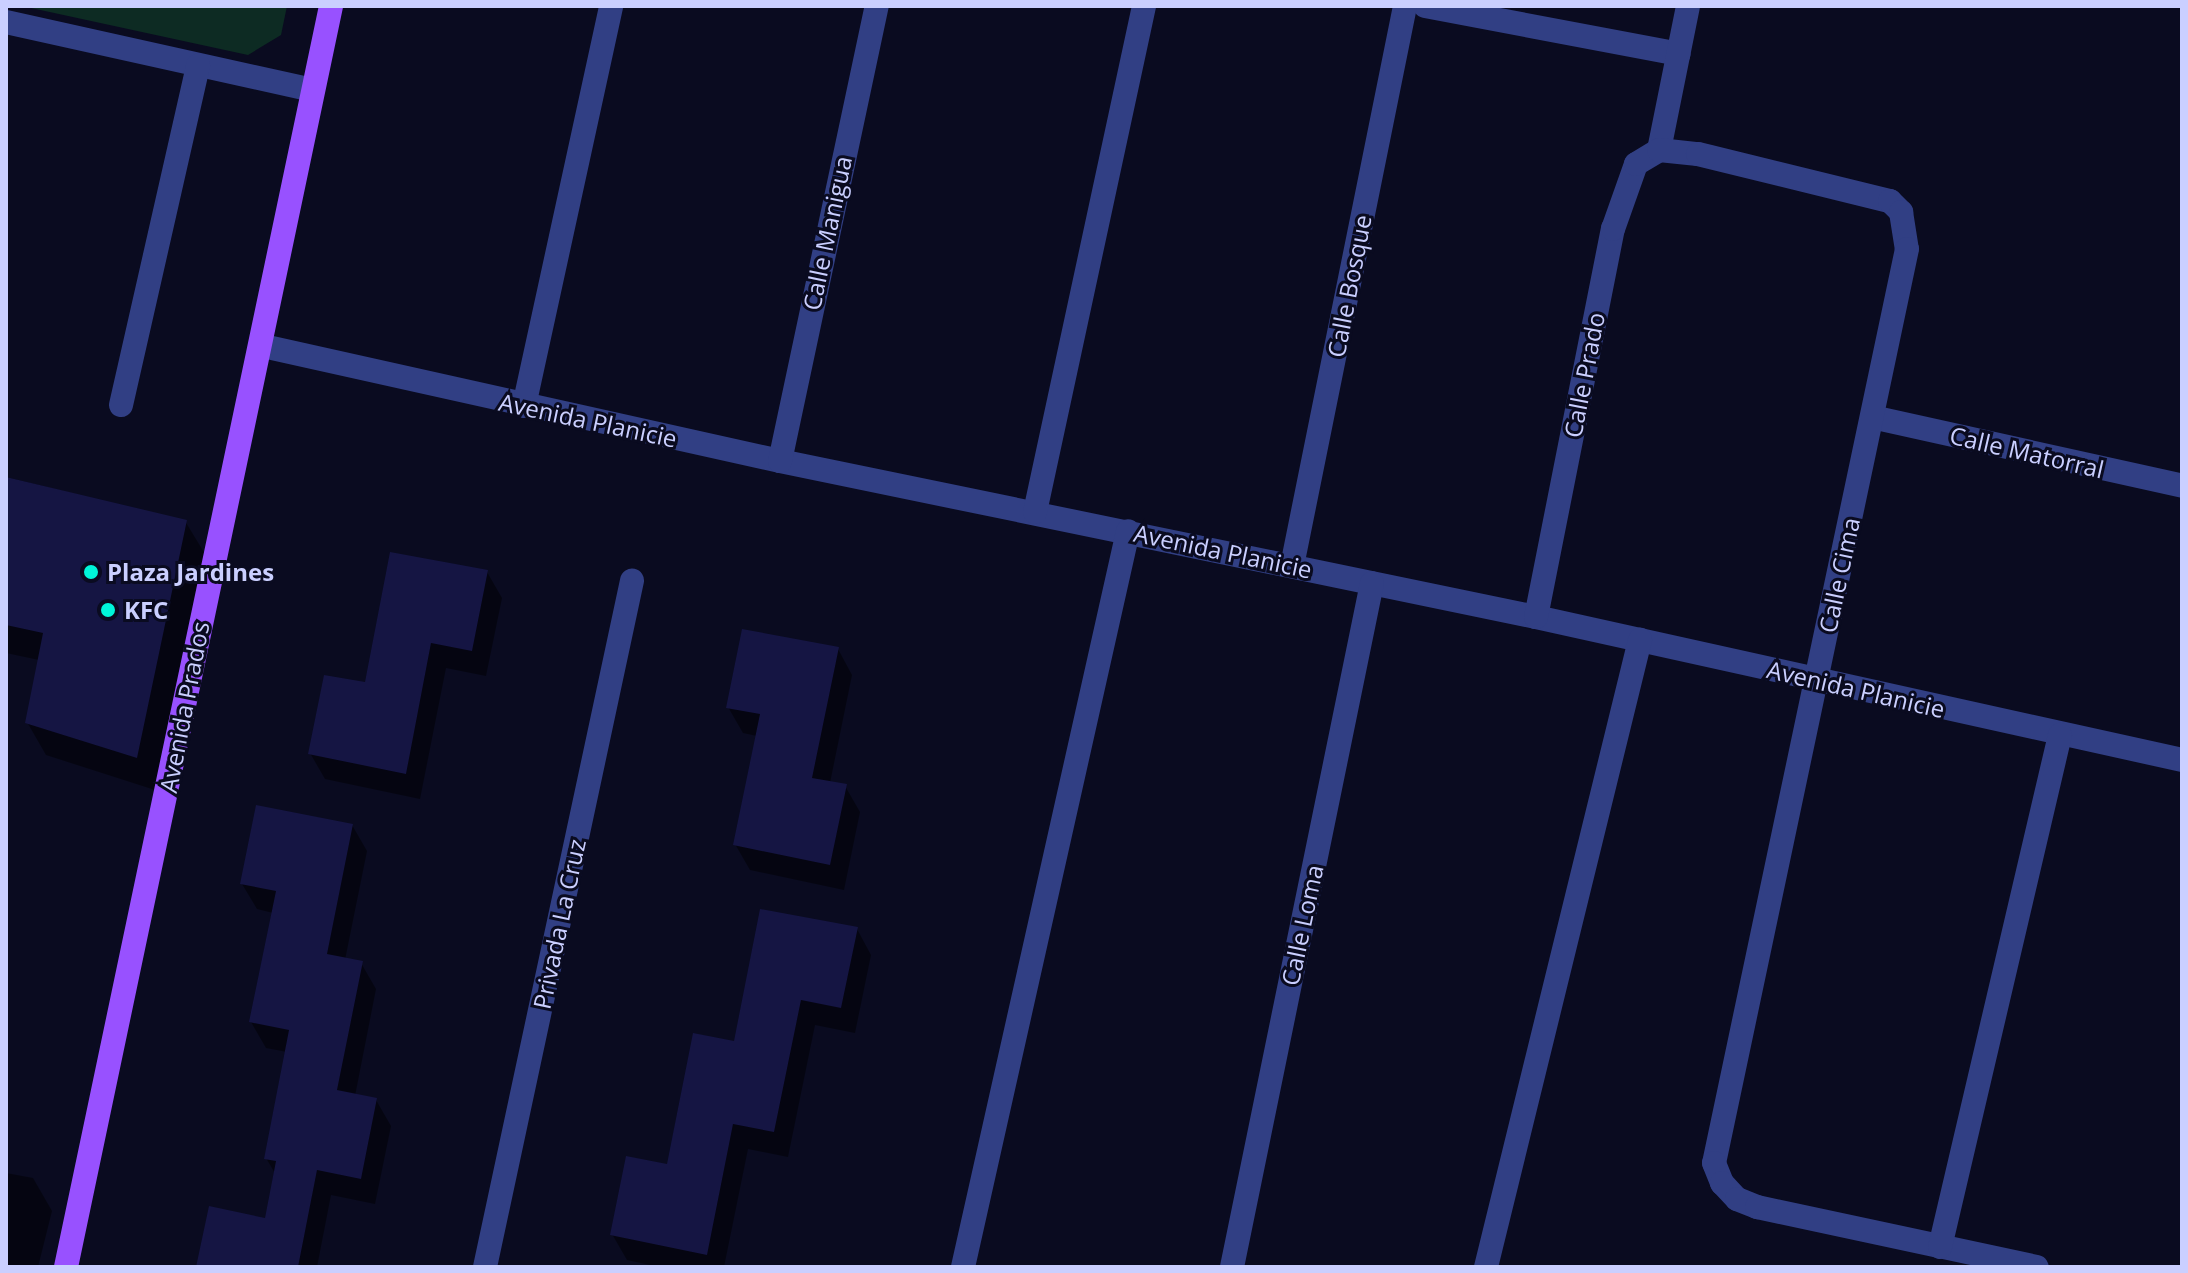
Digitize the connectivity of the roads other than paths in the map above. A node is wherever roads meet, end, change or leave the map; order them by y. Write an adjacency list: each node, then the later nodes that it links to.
1 (331, 6): 11 (main road, Avenida Prados)
2 (611, 6): 15 (street)
3 (877, 6): 17 (street, Calle Manigua)
4 (1144, 6): 19 (street)
5 (1405, 6): 21 (street, Calle Bosque)
6 (1425, 6): 9 (street)
7 (1688, 6): 9 (street)
8 (6, 22): 10 (street)
9 (1678, 54): 12 (street)
10 (198, 66): 11 (street); 14 (street)
11 (312, 90): 13 (main road, Avenida Prados)
12 (1659, 150): 16 (street, Calle Cima); 24 (street, Calle Prado)
13 (263, 346): 15 (street, Avenida Planicie); 30 (main road, Avenida Prados)
14 (121, 405)
15 (524, 406): 17 (street, Avenida Planicie)
16 (1872, 417): 18 (street, Calle Matorral); 26 (street, Calle Cima)
17 (780, 461): 19 (street, Avenida Planicie)
18 (2182, 486)
19 (1035, 512): 20 (street, Avenida Planicie)
20 (1128, 531): 21 (street, Avenida Planicie); 32 (street)
21 (1292, 566): 23 (street, Avenida Planicie)
22 (632, 581): 31 (street, Privada La Cruz)
23 (1372, 583): 24 (street, Avenida Planicie); 33 (street, Calle Loma)
24 (1536, 617): 25 (street, Avenida Planicie)
25 (1640, 640): 26 (street, Avenida Planicie); 34 (street)
26 (1816, 680): 27 (street, Avenida Planicie); 29 (street, Calle Cima)
27 (2060, 735): 28 (street, Avenida Planicie); 29 (street)
28 (2182, 760)
29 (1940, 1247): 35 (street)
30 (66, 1267)
31 (485, 1267)
32 (963, 1267)
33 (1232, 1267)
34 (1486, 1267)
35 (2037, 1267)

